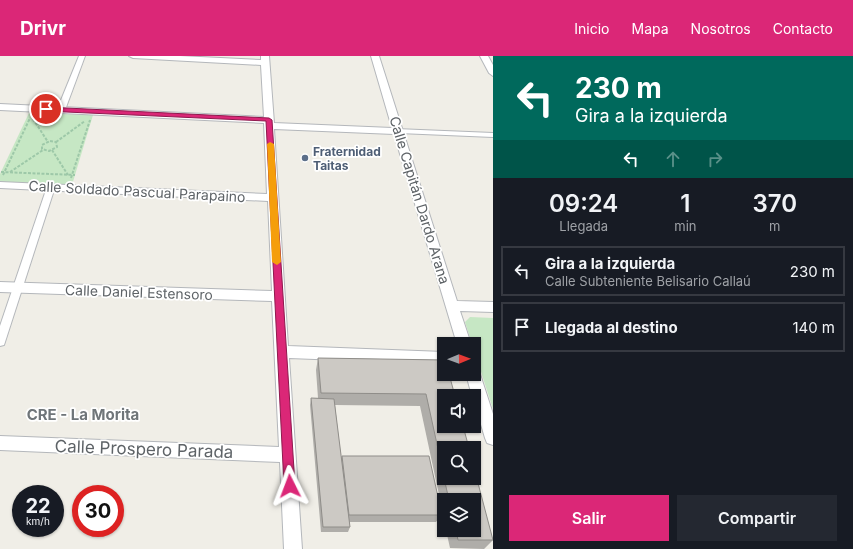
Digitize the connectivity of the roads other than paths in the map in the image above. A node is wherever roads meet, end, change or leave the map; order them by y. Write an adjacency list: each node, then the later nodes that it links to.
1 (82, 56): 8 (street)
2 (132, 56): 5 (street)
3 (375, 56): 10 (street, Calle Capitán Dardo Arana)
4 (484, 56): 6 (street)
5 (266, 59): 9 (street)
6 (493, 73)
7 (0, 107): 8 (street)
8 (61, 110): 9 (street)
9 (269, 123): 10 (street); 14 (street)
10 (399, 131): 11 (street); 18 (street, Calle Capitán Dardo Arana)
11 (493, 135)
12 (0, 185): 13 (street, Calle Soldado Pascual Parapaino)
13 (51, 187): 14 (street, Calle Soldado Pascual Parapaino); 16 (street)
14 (273, 198): 17 (street)
15 (0, 287): 16 (street, Calle Daniel Estensoro)
16 (18, 287): 17 (street, Calle Daniel Estensoro); 21 (street)
17 (279, 296): 22 (street)
18 (452, 306): 19 (street); 20 (street, Calle Capitán Dardo Arana)
19 (493, 307)
20 (462, 337)
21 (0, 342)
22 (282, 352): 23 (street); 27 (street)
23 (437, 358)
24 (475, 381): 25 (street)
25 (493, 438)
26 (0, 443): 27 (street, Calle Prospero Parada)
27 (288, 455): 28 (street)
28 (293, 549)

